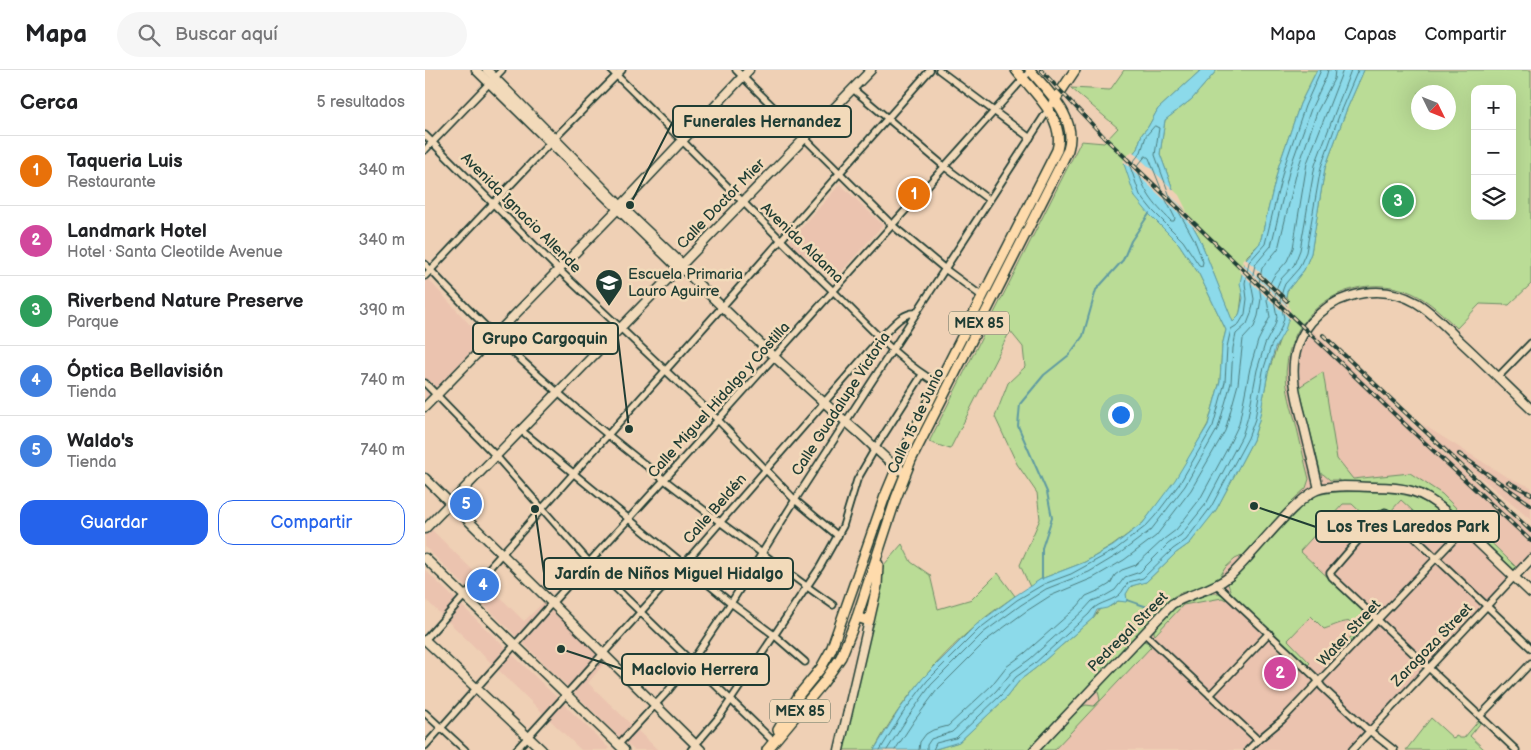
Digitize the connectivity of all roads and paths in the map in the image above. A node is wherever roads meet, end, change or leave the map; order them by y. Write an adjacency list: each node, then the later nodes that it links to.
1 (475, 70): 17 (main road)
2 (487, 70): 17 (main road)
3 (502, 70): 17 (street)
4 (611, 70): 14 (street, Avenida Aldama)
5 (622, 70): 14 (street)
6 (736, 70): 15 (street)
7 (749, 70): 15 (main road)
8 (930, 70): 22 (street)
9 (939, 70): 21 (street)
10 (1016, 70): 16 (main road, MEX 85)
11 (1031, 70): 16 (street, Calle Miguel Hidalgo y Costilla); 19 (main road, MEX 85)
12 (1075, 70): 19 (main road, Calle Guadalupe Victoria)
13 (867, 71): 18 (main road, Calle Doctor Mier)
14 (616, 75): 26 (street, Avenida Aldama); 27 (street)
15 (743, 77): 24 (street); 26 (main road)
16 (1023, 79): 20 (main road, MEX 85); 21 (street, Calle Miguel Hidalgo y Costilla)
17 (492, 80): 27 (main road); 28 (street)
18 (853, 89): 22 (street); 24 (main road, Calle Doctor Mier)
19 (1055, 100): 20 (main road, Calle Guadalupe Victoria); 38 (main road, Calle 15 de Junio / MEX 85)
20 (1048, 110): 25 (street, Calle Guadalupe Victoria); 38 (main road, Calle 15 de Junio / MEX 85)
21 (993, 112): 25 (street); 30 (street, Calle Miguel Hidalgo y Costilla)
22 (888, 117): 30 (street); 31 (street)
23 (425, 134): 28 (street, Avenida Ignacio Allende)
24 (803, 138): 31 (street); 33 (main road, Calle Doctor Mier)
25 (1031, 138): 32 (street, Calle Guadalupe Victoria)
26 (682, 140): 33 (street, Avenida Aldama); 35 (main road)
27 (552, 141): 34 (street); 35 (main road)
28 (433, 142): 29 (street); 34 (street, Avenida Ignacio Allende)
29 (425, 150)
30 (945, 167): 32 (street); 36 (street, Calle Miguel Hidalgo y Costilla)
31 (839, 174): 36 (street); 37 (street)
32 (989, 200): 42 (street, Calle Guadalupe Victoria)
33 (742, 202): 37 (street, Avenida Aldama); 40 (main road, Calle Doctor Mier)
34 (493, 204): 41 (street, Avenida Ignacio Allende); 43 (street)
35 (619, 208): 40 (main road); 41 (main road)
36 (893, 225): 42 (street); 45 (street, Calle Miguel Hidalgo y Costilla)
37 (780, 240): 45 (street, Avenida Aldama); 47 (street)
38 (1012, 250): 46 (main road, Calle 15 de Junio / MEX 85); 74 (main road, Calle 15 de Junio / MEX 85)
39 (425, 264): 43 (street)
40 (682, 268): 47 (main road); 49 (main road, Calle Doctor Mier)
41 (558, 269): 49 (street, Avenida Ignacio Allende); 50 (main road)
42 (945, 269): 46 (street); 48 (street, Calle Guadalupe Victoria)
43 (431, 270): 44 (street); 50 (street)
44 (425, 276)
45 (833, 291): 51 (street, Avenida Aldama); 54 (street, Calle Miguel Hidalgo y Costilla)
46 (983, 297): 59 (main road, Calle 15 de Junio / MEX 85)
47 (722, 307): 54 (main road); 55 (street)
48 (916, 313): 51 (street, Calle Beldén); 53 (street, Calle Guadalupe Victoria)
49 (620, 328): 55 (street, Avenida Ignacio Allende); 60 (main road, Calle Doctor Mier)
50 (495, 334): 60 (street); 61 (main road)
51 (881, 337): 53 (street, Avenida Aldama); 62 (street, Calle Beldén)
52 (1531, 343): 57 (street)
53 (894, 350): 56 (street, Avenida Aldama); 66 (street, Calle Guadalupe Victoria)
54 (775, 357): 62 (main road); 65 (street, Calle Miguel Hidalgo y Costilla)
55 (665, 370): 65 (street, Avenida Ignacio Allende); 68 (street)
56 (922, 375): 59 (street, Avenida Aldama); 69 (street)
57 (1498, 377): 64 (main road); 77 (main road)
58 (425, 383): 61 (street)
59 (939, 384): 72 (main road, Calle 15 de Junio / MEX 85)
60 (558, 393): 67 (main road, Calle Doctor Mier); 68 (street)
61 (437, 395): 63 (main road); 70 (street)
62 (825, 402): 66 (main road); 71 (street, Calle Beldén)
63 (425, 407)
64 (1531, 409)
65 (718, 420): 71 (street, Avenida Ignacio Allende); 76 (street, Calle Miguel Hidalgo y Costilla)
66 (847, 422): 69 (main road); 78 (street, Calle Guadalupe Victoria)
67 (522, 431): 70 (main road, Calle Doctor Mier); 73 (street)
68 (607, 435): 73 (street); 76 (street)
69 (876, 447): 72 (main road); 86 (street)
70 (496, 456): 79 (main road, Calle Doctor Mier); 80 (street)
71 (766, 468): 78 (street, Avenida Ignacio Allende); 83 (street, Calle Beldén)
72 (897, 468): 74 (main road); 81 (main road, Calle 15 de Junio / MEX 85)
73 (573, 473): 80 (street); 82 (street)
74 (905, 473): 87 (main road, Calle 15 de Junio / MEX 85)
75 (425, 478): 79 (main road)
76 (664, 480): 82 (street, Calle Miguel Hidalgo y Costilla); 83 (street)
77 (1319, 489): 85 (main road); 96 (main road, Pedregal Street)
78 (795, 500): 86 (street, Avenida Ignacio Allende); 89 (street, Calle Guadalupe Victoria)
79 (451, 503): 84 (main road, Calle Doctor Mier); 88 (main road)
80 (542, 509): 88 (street); 93 (street)
81 (879, 514): 87 (main road); 130 (main road, Calle 15 de Junio / MEX 85)
82 (629, 519): 93 (street, Calle Miguel Hidalgo y Costilla); 94 (street)
83 (720, 522): 89 (street); 94 (street, Calle Beldén)
84 (425, 529)
85 (1464, 529): 91 (street, Water Street); 95 (main road)
86 (838, 536): 97 (street)
87 (879, 552): 105 (main road, Calle 15 de Junio / MEX 85); 107 (main road)
88 (502, 553): 99 (street); 100 (main road)
89 (761, 553): 97 (street); 101 (street, Calle Guadalupe Victoria)
90 (425, 558): 99 (main road)
91 (1436, 558): 103 (street); 106 (street, Water Street); 106 (street)
92 (1531, 559): 95 (main road, Zaragoza Street)
93 (589, 562): 100 (street, Calle Miguel Hidalgo y Costilla); 104 (street)
94 (684, 564): 101 (street); 104 (street, Calle Beldén)
95 (1514, 577): 98 (main road); 103 (street, Zaragoza Street)
96 (1217, 585): 108 (street); 109 (main road, Pedregal Street)
97 (807, 588): 102 (street); 110 (street)
98 (1531, 593)
99 (464, 596): 111 (street); 112 (main road)
100 (552, 603): 112 (street, Calle Miguel Hidalgo y Costilla); 114 (main road)
101 (731, 603): 110 (street); 115 (street, Calle Guadalupe Victoria)
102 (833, 605)
103 (1488, 607): 113 (street); 118 (street, Zaragoza Street)
104 (641, 612): 114 (street, Calle Beldén); 115 (street)
105 (857, 617): 107 (main road); 130 (main road, Calle 15 de Junio / MEX 85)
106 (1378, 620): 118 (street); 119 (street, Water Street)
107 (869, 621): 140 (main road)
108 (1269, 633): 119 (street); 122 (street)
109 (1144, 634): 122 (street); 141 (main road, Pedregal Street)
110 (774, 635): 116 (street); 123 (street)
111 (425, 640): 120 (main road)
112 (514, 645): 120 (street, Calle Miguel Hidalgo y Costilla); 121 (main road)
113 (1531, 648)
114 (602, 653): 121 (street, Calle Beldén); 124 (main road)
115 (692, 661): 123 (street); 124 (street, Calle Guadalupe Victoria)
116 (805, 662)
117 (1531, 662): 126 (street)
118 (1429, 668): 126 (street); 128 (street, Zaragoza Street)
119 (1319, 682): 128 (street); 131 (street, Water Street)
120 (477, 689): 127 (street, Calle Miguel Hidalgo y Costilla); 129 (main road)
121 (565, 694): 129 (street, Calle Beldén); 133 (main road)
122 (1210, 695): 131 (street)
123 (731, 701): 130 (street); 134 (street)
124 (655, 706): 133 (street, Calle Guadalupe Victoria); 134 (main road)
125 (425, 713): 127 (street)
126 (1480, 716): 145 (street)
127 (441, 727): 132 (street, Calle Miguel Hidalgo y Costilla); 135 (street)
128 (1370, 731): 143 (street, Zaragoza Street); 144 (street)
129 (527, 736): 136 (street, Calle Beldén); 137 (main road)
130 (774, 739): 138 (main road, Calle 15 de Junio / MEX 85); 139 (main road, Calle 15 de Junio / MEX 85)
131 (1258, 740): 142 (street, Water Street)
132 (425, 746)
133 (621, 747)
134 (696, 748)
135 (465, 750)
136 (515, 750)
137 (542, 750)
138 (763, 750)
139 (767, 750)
140 (839, 750)
141 (1034, 750)
142 (1248, 750)
143 (1352, 750)
144 (1394, 750)
145 (1516, 750)

